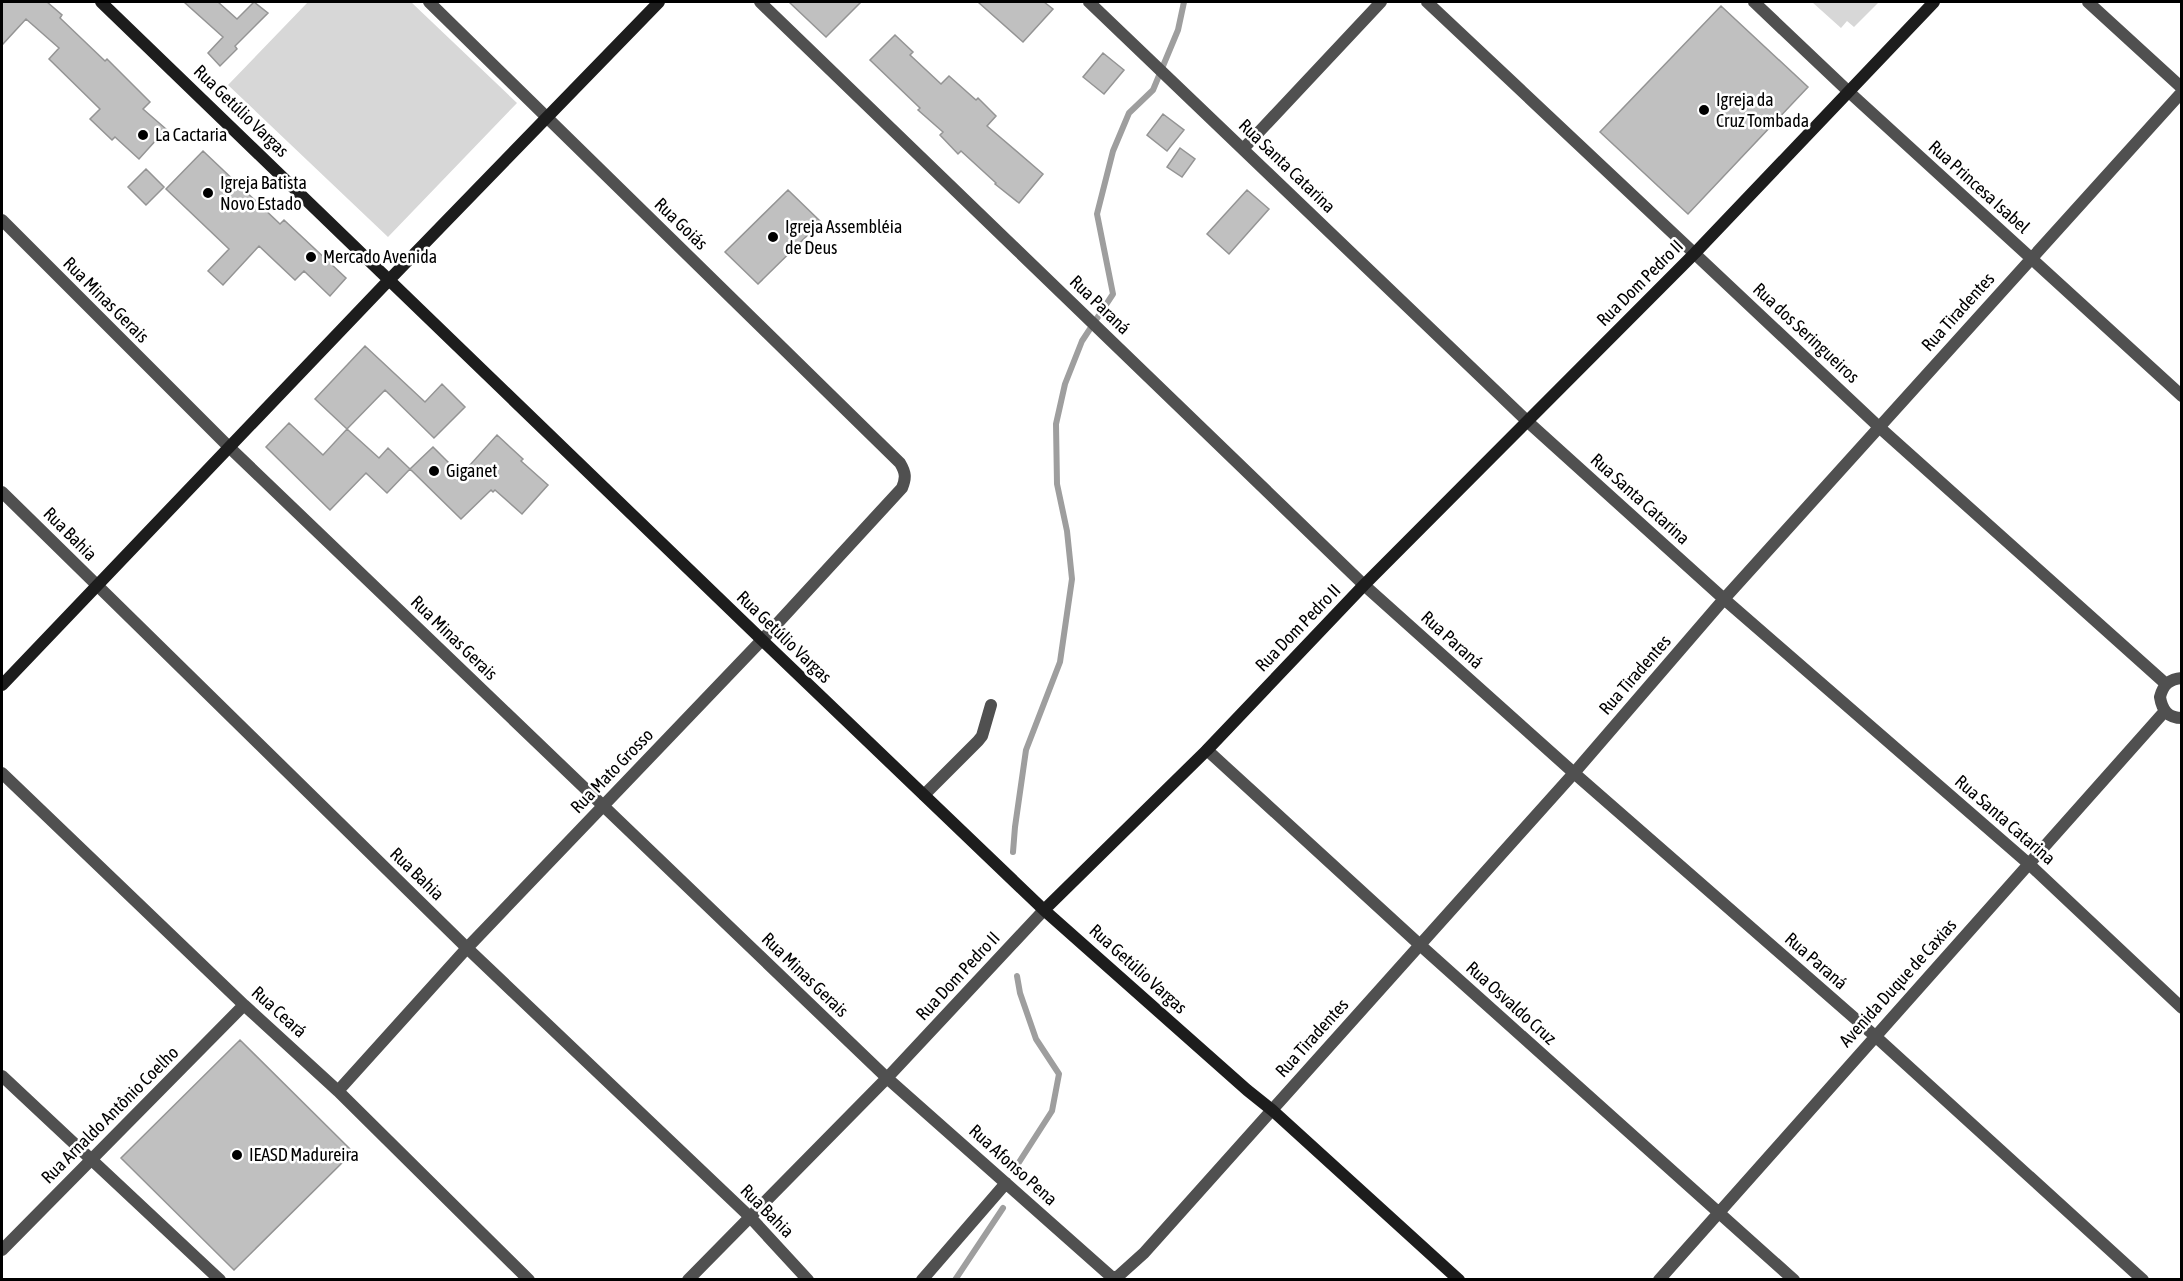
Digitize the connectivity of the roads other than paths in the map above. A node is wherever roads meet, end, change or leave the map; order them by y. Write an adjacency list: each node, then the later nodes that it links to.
1 (101, 2): 18 (street, Rua Getúlio Vargas)
2 (429, 2): 13 (street, Rua Goiás)
3 (659, 2): 13 (street)
4 (760, 2): 25 (street, Rua Paraná)
5 (1089, 2): 14 (street, Rua Santa Catarina)
6 (1381, 2): 14 (street)
7 (1427, 2): 16 (street, Rua dos Seringueiros)
8 (1754, 2): 12 (street, Rua Princesa Isabel)
9 (1934, 2): 12 (street, Rua Dom Pedro II)
10 (2088, 2): 11 (street)
11 (2181, 90): 17 (street, Rua Tiradentes)
12 (1848, 92): 16 (street, Rua Dom Pedro II); 17 (street, Rua Princesa Isabel)
13 (548, 118): 18 (street); 23 (street, Rua Goiás)
14 (1243, 149): 20 (street, Rua Santa Catarina)
15 (2, 220): 22 (street, Rua Minas Gerais)
16 (1695, 253): 20 (street, Rua Dom Pedro II); 21 (street, Rua dos Seringueiros)
17 (2030, 258): 19 (street, Rua Princesa Isabel); 21 (street, Rua Tiradentes)
18 (389, 280): 22 (street); 28 (street, Rua Getúlio Vargas)
19 (2181, 396)
20 (1528, 422): 25 (street, Rua Dom Pedro II); 27 (street, Rua Santa Catarina)
21 (1879, 427): 27 (street, Rua Tiradentes); 30 (street, Rua dos Seringueiros)
22 (230, 448): 26 (street); 39 (street, Rua Minas Gerais)
23 (905, 474): 28 (street, Rua Mato Grosso)
24 (2, 492): 26 (street, Rua Bahia)
25 (1364, 585): 35 (street, Rua Dom Pedro II); 37 (street, Rua Paraná)
26 (97, 586): 31 (street); 43 (street, Rua Bahia)
27 (1724, 599): 37 (street, Rua Tiradentes); 40 (street, Rua Santa Catarina)
28 (762, 640): 38 (street, Rua Getúlio Vargas); 39 (street, Rua Mato Grosso)
29 (2181, 678): 30 (street)
30 (2166, 684): 33 (street)
31 (2, 685)
32 (991, 705): 38 (street)
33 (2165, 711): 34 (street); 40 (street, Avenida Duque de Caxias)
34 (2181, 718)
35 (1207, 750): 41 (street, Rua Dom Pedro II); 42 (street, Rua Osvaldo Cruz)
36 (2, 773): 44 (street, Rua Ceará)
37 (1574, 773): 42 (street, Rua Tiradentes); 46 (street, Rua Paraná)
38 (924, 795): 41 (street, Rua Getúlio Vargas)
39 (603, 806): 43 (street, Rua Mato Grosso); 48 (street, Rua Minas Gerais)
40 (2029, 864): 45 (street, Rua Santa Catarina); 46 (street, Avenida Duque de Caxias)
41 (1044, 910): 48 (street, Rua Dom Pedro II); 50 (street, Rua Getúlio Vargas)
42 (1420, 945): 50 (street, Rua Tiradentes); 53 (street, Rua Osvaldo Cruz)
43 (467, 948): 49 (street, Rua Mato Grosso); 54 (street, Rua Bahia)
44 (244, 1005): 49 (street, Rua Ceará); 51 (street, Rua Arnaldo Antônio Coelho)
45 (2181, 1008)
46 (1875, 1035): 53 (street, Avenida Duque de Caxias); 65 (street, Rua Paraná)
47 (2, 1076): 51 (street)
48 (887, 1078): 52 (street, Rua Afonso Pena); 54 (street, Rua Dom Pedro II)
49 (338, 1090): 58 (street, Rua Ceará)
50 (1272, 1110): 56 (street, Rua Tiradentes); 62 (street, Rua Getúlio Vargas)
51 (91, 1158): 55 (street, Rua Arnaldo Antônio Coelho); 57 (street)
52 (1006, 1183): 56 (street, Rua Afonso Pena); 61 (street)
53 (1718, 1212): 63 (street, Avenida Duque de Caxias); 64 (street, Rua Osvaldo Cruz)
54 (750, 1217): 59 (street, Rua Dom Pedro II); 60 (street, Rua Bahia)
55 (2, 1250)
56 (1114, 1279)
57 (220, 1280)
58 (529, 1280)
59 (688, 1280)
60 (808, 1280)
61 (922, 1280)
62 (1459, 1280)
63 (1659, 1280)
64 (1794, 1280)
65 (2143, 1280)

